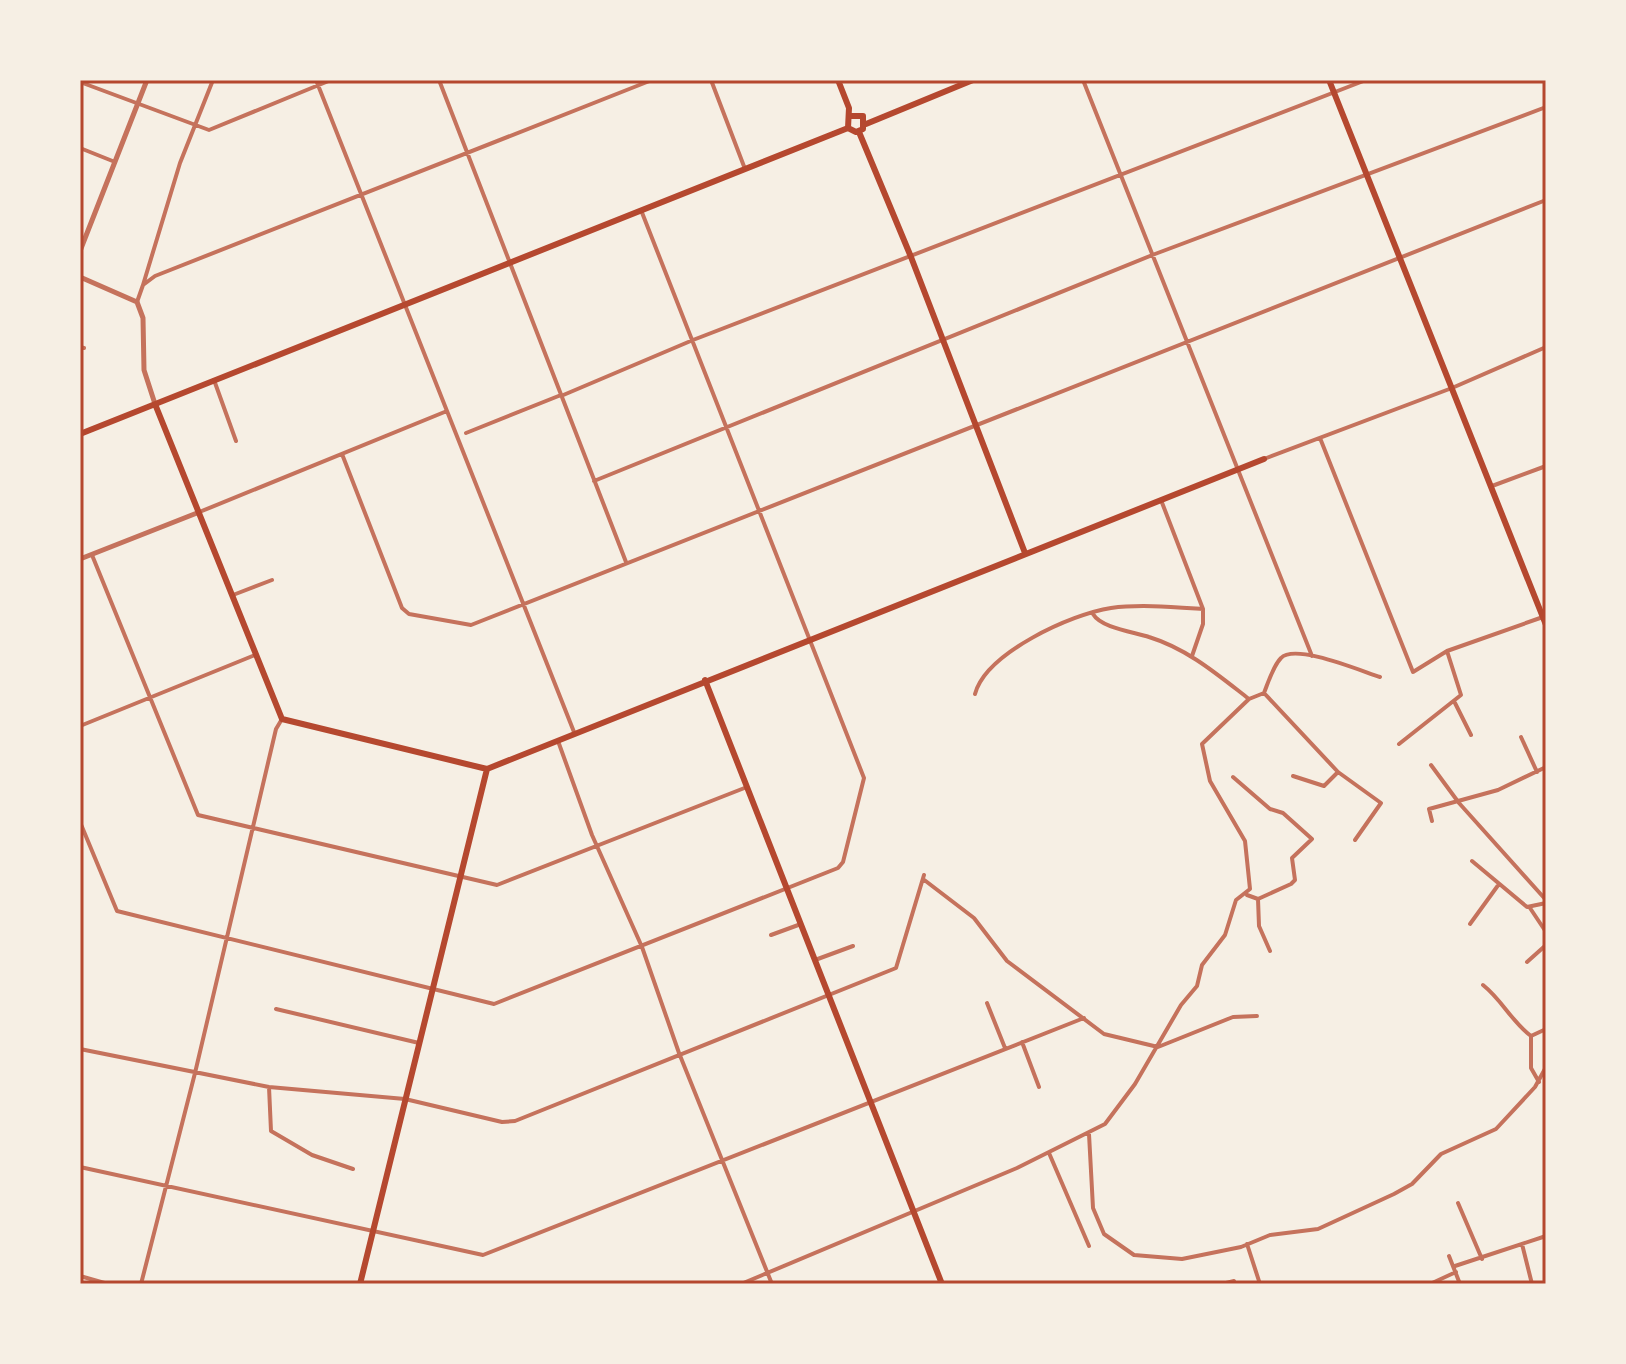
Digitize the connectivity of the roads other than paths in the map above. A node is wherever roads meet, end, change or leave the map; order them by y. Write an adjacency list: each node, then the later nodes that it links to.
1 (147, 80): 15 (street)
2 (213, 80): 19 (street)
3 (331, 80): 13 (street)
4 (439, 80): 23 (street)
5 (652, 80): 23 (street)
6 (711, 80): 25 (street)
7 (838, 80): 17 (main road)
8 (973, 80): 18 (main road)
9 (1083, 80): 27 (street)
10 (1329, 80): 14 (main road)
11 (1366, 80): 14 (street)
12 (80, 82): 15 (street)
13 (317, 82): 19 (street); 28 (street)
14 (1334, 92): 26 (main road); 27 (street)
15 (138, 102): 19 (street); 24 (street)
16 (1546, 107): 26 (street)
17 (849, 116): 18 (main road); 20 (main road)
18 (866, 124): 21 (main road)
19 (195, 125): 37 (street)
20 (848, 128): 21 (main road); 25 (main road)
21 (859, 132): 33 (main road)
22 (80, 148): 24 (street)
23 (467, 151): 28 (street); 35 (street)
24 (115, 162): 31 (street)
25 (745, 169): 30 (main road)
26 (1366, 173): 32 (street); 34 (main road)
27 (1120, 174): 32 (street); 33 (street)
28 (361, 196): 37 (street); 39 (street)
29 (1546, 200): 34 (street)
30 (641, 210): 35 (main road); 41 (street)
31 (80, 251)
32 (1155, 254): 40 (street); 42 (street)
33 (911, 257): 41 (street); 42 (main road)
34 (1400, 257): 40 (street); 45 (main road)
35 (510, 263): 39 (main road); 46 (street)
36 (80, 277): 38 (street)
37 (143, 285): 38 (street)
38 (137, 302): 47 (street)
39 (404, 305): 44 (main road); 48 (street)
40 (1189, 339): 49 (street); 58 (street)
41 (693, 340): 46 (street); 50 (street)
42 (942, 340): 49 (main road); 50 (street)
43 (1546, 347): 45 (street)
44 (214, 380): 47 (main road); 54 (street)
45 (1452, 388): 53 (street); 60 (main road)
46 (561, 396): 51 (street); 59 (street)
47 (155, 404): 52 (main road); 63 (main road)
48 (447, 411): 55 (street); 70 (street)
49 (976, 426): 62 (street); 64 (main road)
50 (727, 429): 59 (street); 62 (street)
51 (466, 433)
52 (80, 434)
53 (1320, 438): 56 (street); 76 (street)
54 (236, 441)
55 (342, 454): 63 (street); 70 (street)
56 (1264, 459): 58 (main road)
57 (1546, 466): 60 (street)
58 (1237, 470): 61 (main road); 79 (street)
59 (594, 481): 67 (street)
60 (1491, 487): 72 (main road)
61 (1161, 500): 64 (main road); 71 (street)
62 (759, 511): 67 (street); 75 (street)
63 (197, 513): 65 (street); 69 (main road)
64 (1025, 553): 75 (main road)
65 (92, 555): 66 (street); 84 (street)
66 (80, 559)
67 (626, 562): 70 (street)
68 (272, 580): 69 (street)
69 (231, 596): 77 (main road)
70 (523, 604): 89 (street)
71 (1203, 609): 73 (street); 78 (street)
72 (1543, 612): 74 (main road); 76 (street)
73 (1093, 614): 78 (street); 83 (street)
74 (1546, 625)
75 (810, 639): 81 (main road); 111 (street)
76 (1447, 651): 86 (street)
77 (255, 655): 84 (street); 87 (main road)
78 (1192, 656): 85 (street)
79 (1312, 656): 80 (street); 82 (street)
80 (1380, 677)
81 (705, 680): 89 (main road); 101 (main road)
82 (1264, 693): 85 (street); 97 (street)
83 (975, 694)
84 (149, 697): 88 (street); 105 (street)
85 (1249, 699): 112 (street)
86 (1455, 703): 90 (street); 93 (street)
87 (282, 719): 96 (main road); 105 (street)
88 (80, 726)
89 (574, 732): 92 (main road)
90 (1471, 735)
91 (1521, 737): 98 (street)
92 (557, 739): 96 (main road); 107 (street)
93 (1399, 744)
94 (1431, 765): 102 (street)
95 (1546, 767): 98 (street)
96 (487, 769): 109 (main road)
97 (1338, 772): 99 (street); 106 (street)
98 (1537, 772): 102 (street)
99 (1293, 776)
100 (1233, 777): 113 (street)
101 (747, 787): 107 (street); 111 (main road)
102 (1459, 803): 103 (street); 114 (street)
103 (1432, 821)
104 (80, 822): 120 (street)
105 (251, 828): 109 (street); 120 (street)
106 (1355, 840)
107 (597, 844): 109 (street); 123 (street)
108 (1472, 861): 110 (street)
109 (459, 878): 128 (main road)
110 (1500, 884): 115 (street); 117 (street)
111 (787, 890): 116 (main road); 123 (street)
112 (1247, 895): 113 (street); 138 (street)
113 (1258, 899): 124 (street)
114 (1546, 902): 115 (street)
115 (1530, 908): 118 (street)
116 (801, 924): 119 (street); 125 (main road)
117 (1470, 924)
118 (1546, 932)
119 (771, 935)
120 (227, 936): 128 (street); 143 (street)
121 (1546, 945): 126 (street)
122 (853, 946): 125 (street)
123 (642, 947): 128 (street); 141 (street)
124 (1270, 951)
125 (815, 960): 129 (main road)
126 (1527, 962)
127 (1483, 985): 135 (street)
128 (434, 986): 137 (main road)
129 (828, 994): 133 (street); 141 (street); 148 (main road)
130 (987, 1003): 139 (street)
131 (276, 1009): 137 (street)
132 (1257, 1016): 138 (street)
133 (1084, 1018): 136 (street); 138 (street)
134 (1546, 1029): 135 (street)
135 (1531, 1036): 144 (street)
136 (1022, 1042): 139 (street); 146 (street)
137 (419, 1043): 147 (main road)
138 (1158, 1047): 149 (street)
139 (1005, 1048): 148 (street)
140 (80, 1049): 143 (street)
141 (679, 1053): 147 (street); 151 (street)
142 (1546, 1067): 144 (street)
143 (195, 1073): 145 (street); 154 (street)
144 (1539, 1082): 160 (street)
145 (269, 1087): 147 (street); 153 (street)
146 (1039, 1087)
147 (405, 1099): 157 (main road)
148 (870, 1102): 151 (street); 156 (main road)
149 (1089, 1134): 150 (street); 160 (street)
150 (1049, 1153): 156 (street); 161 (street)
151 (724, 1162): 157 (street); 165 (street)
152 (80, 1167): 154 (street)
153 (353, 1169)
154 (164, 1185): 157 (street); 170 (street)
155 (1458, 1203): 163 (street)
156 (914, 1211): 165 (street); 174 (main road)
157 (372, 1234): 171 (main road)
158 (1546, 1236): 159 (street)
159 (1522, 1243): 163 (street); 178 (street)
160 (1247, 1244): 168 (street)
161 (1089, 1246)
162 (1449, 1256): 164 (street)
163 (1482, 1259): 164 (street)
164 (1455, 1269): 176 (street); 177 (street)
165 (767, 1272): 172 (street); 173 (street)
166 (80, 1276): 169 (street)
167 (1234, 1281): 175 (street)
168 (1259, 1281)
169 (108, 1284)
170 (141, 1284)
171 (360, 1284)
172 (741, 1284)
173 (772, 1284)
174 (942, 1284)
175 (1222, 1284)
176 (1430, 1284)
177 (1460, 1284)
178 (1532, 1284)

